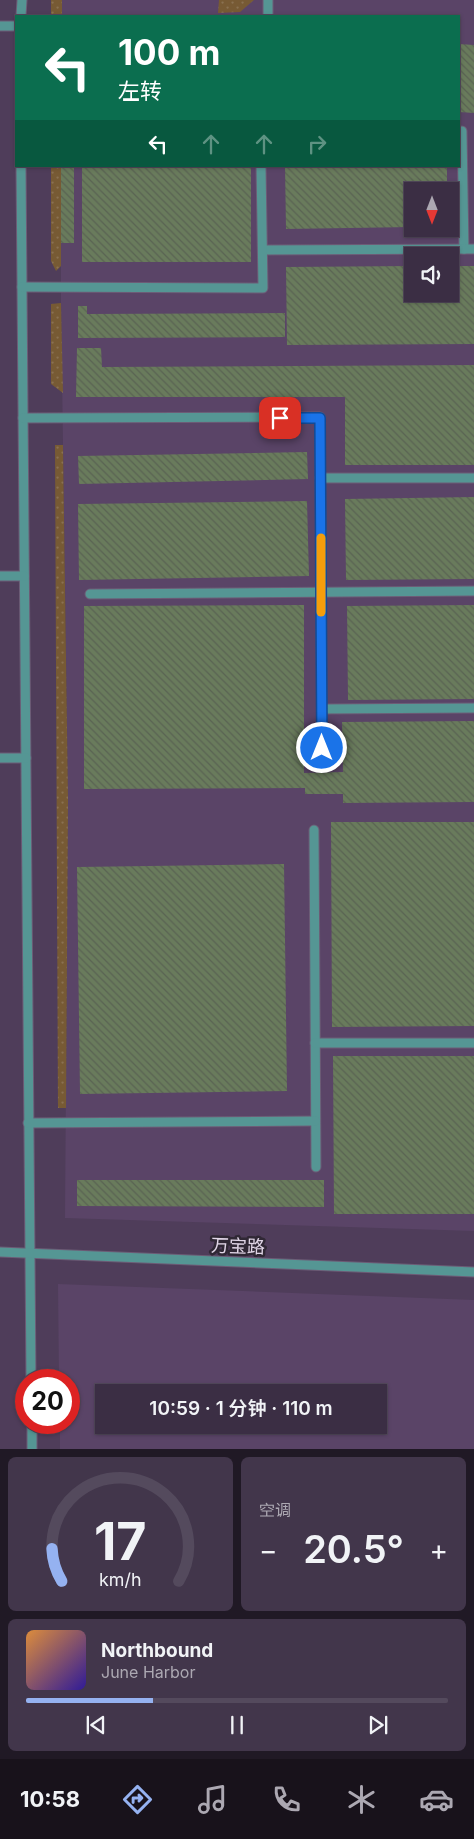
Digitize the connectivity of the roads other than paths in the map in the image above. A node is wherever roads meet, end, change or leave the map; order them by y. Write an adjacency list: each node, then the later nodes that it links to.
1 (22, 0): 3 (street)
2 (268, 0): 4 (street)
3 (21, 15)
4 (268, 15)
5 (0, 26): 6 (street)
6 (15, 26)
7 (462, 131): 10 (street)
8 (21, 167): 13 (street)
9 (261, 167): 12 (street)
10 (464, 249): 11 (street); 12 (street)
11 (474, 249)
12 (263, 250): 13 (street)
13 (22, 287): 14 (street)
14 (23, 418): 15 (street); 18 (street)
15 (320, 478): 16 (street); 20 (street)
16 (474, 478)
17 (0, 576): 18 (street)
18 (24, 576): 26 (street)
19 (474, 591): 20 (street)
20 (321, 592): 21 (street); 23 (street)
21 (90, 594)
22 (474, 708): 23 (street)
23 (322, 709): 24 (street)
24 (322, 748)
25 (0, 758): 26 (street)
26 (26, 758): 31 (street)
27 (314, 830): 28 (street)
28 (315, 1043): 29 (street); 30 (street)
29 (474, 1044)
30 (315, 1121): 31 (street); 32 (street)
31 (28, 1123): 34 (street)
32 (316, 1167)
33 (0, 1252): 34 (street, 万宝路)
34 (29, 1254): 35 (street, 万宝路); 36 (street)
35 (474, 1272)
36 (31, 1369)
37 (32, 1434): 38 (street)
38 (32, 1449)

